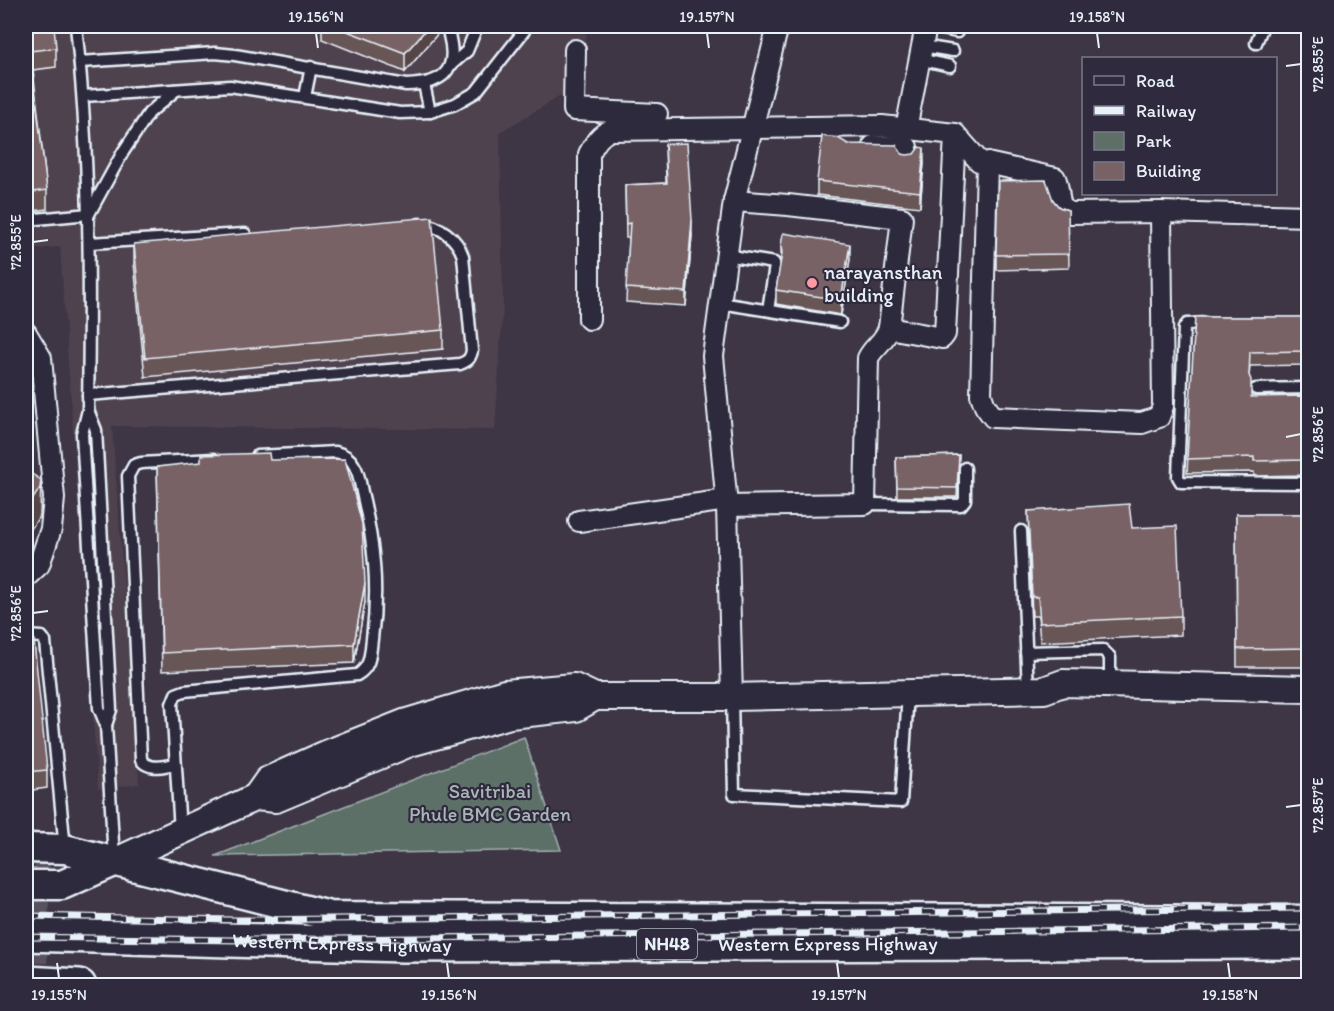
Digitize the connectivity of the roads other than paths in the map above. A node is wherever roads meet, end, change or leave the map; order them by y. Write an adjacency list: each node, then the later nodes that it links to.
1 (76, 26): 13 (lane)
2 (526, 26): 21 (lane)
3 (778, 26): 25 (street)
4 (926, 26): 7 (lane); 12 (street)
5 (1263, 26): 9 (lane)
6 (476, 29): 14 (lane)
7 (957, 32)
8 (449, 35): 14 (lane)
9 (1256, 43)
10 (575, 50): 23 (street)
11 (953, 51): 12 (lane)
12 (921, 53): 15 (lane); 26 (street)
13 (80, 62): 16 (lane); 19 (lane)
14 (451, 65): 17 (lane)
15 (950, 66)
16 (311, 67): 17 (lane); 20 (lane)
17 (424, 84): 21 (lane)
18 (176, 90): 19 (lane); 20 (lane); 34 (lane)
19 (84, 96): 34 (lane)
20 (305, 97): 21 (lane)
21 (430, 112)
22 (657, 114): 23 (street)
23 (626, 121): 25 (street); 43 (street)
24 (882, 126): 25 (street); 26 (street); 29 (street)
25 (751, 128): 32 (street)
26 (906, 129): 27 (street)
27 (955, 134): 31 (street); 46 (street)
28 (859, 146): 29 (street)
29 (881, 146): 30 (street)
30 (908, 158)
31 (987, 163): 33 (street); 33 (street)
32 (734, 201): 40 (street); 46 (street)
33 (1161, 212): 35 (street)
34 (89, 214): 36 (lane); 39 (lane)
35 (1308, 216)
36 (26, 220)
37 (412, 224): 50 (lane)
38 (262, 233): 39 (lane)
39 (89, 243): 50 (lane)
40 (726, 255): 41 (street); 42 (lane)
41 (720, 303): 42 (lane); 55 (street)
42 (768, 310): 44 (lane)
43 (589, 319)
44 (840, 322)
45 (1215, 323): 54 (lane)
46 (889, 328): 56 (street)
47 (26, 333): 59 (street)
48 (1308, 388): 49 (lane)
49 (1256, 389)
50 (88, 395): 73 (lane)
51 (244, 457): 69 (lane)
52 (221, 458): 69 (lane)
53 (965, 468): 56 (lane)
54 (1308, 483)
55 (727, 503): 56 (street); 57 (street); 67 (street)
56 (865, 504)
57 (579, 521)
58 (1021, 531): 61 (lane)
59 (26, 577)
60 (26, 636): 72 (lane)
61 (1026, 652): 62 (lane); 64 (lane)
62 (1110, 684): 64 (street); 66 (street)
63 (1308, 689): 66 (street)
64 (1036, 690): 65 (street); 66 (street)
65 (908, 693): 67 (street); 67 (lane)
66 (1259, 696): 68 (street)
67 (732, 697): 70 (street)
68 (1308, 705)
69 (176, 764): 70 (lane)
70 (180, 831): 73 (street)
71 (26, 848): 72 (main road)
72 (65, 849): 73 (main road)
73 (114, 862): 74 (main road); 75 (main road)
74 (26, 885)
75 (1308, 920)
76 (26, 934): 77 (highway, Western Express Highway / NH48)
77 (1308, 942)
78 (26, 983): 79 (highway)
79 (79, 986)

